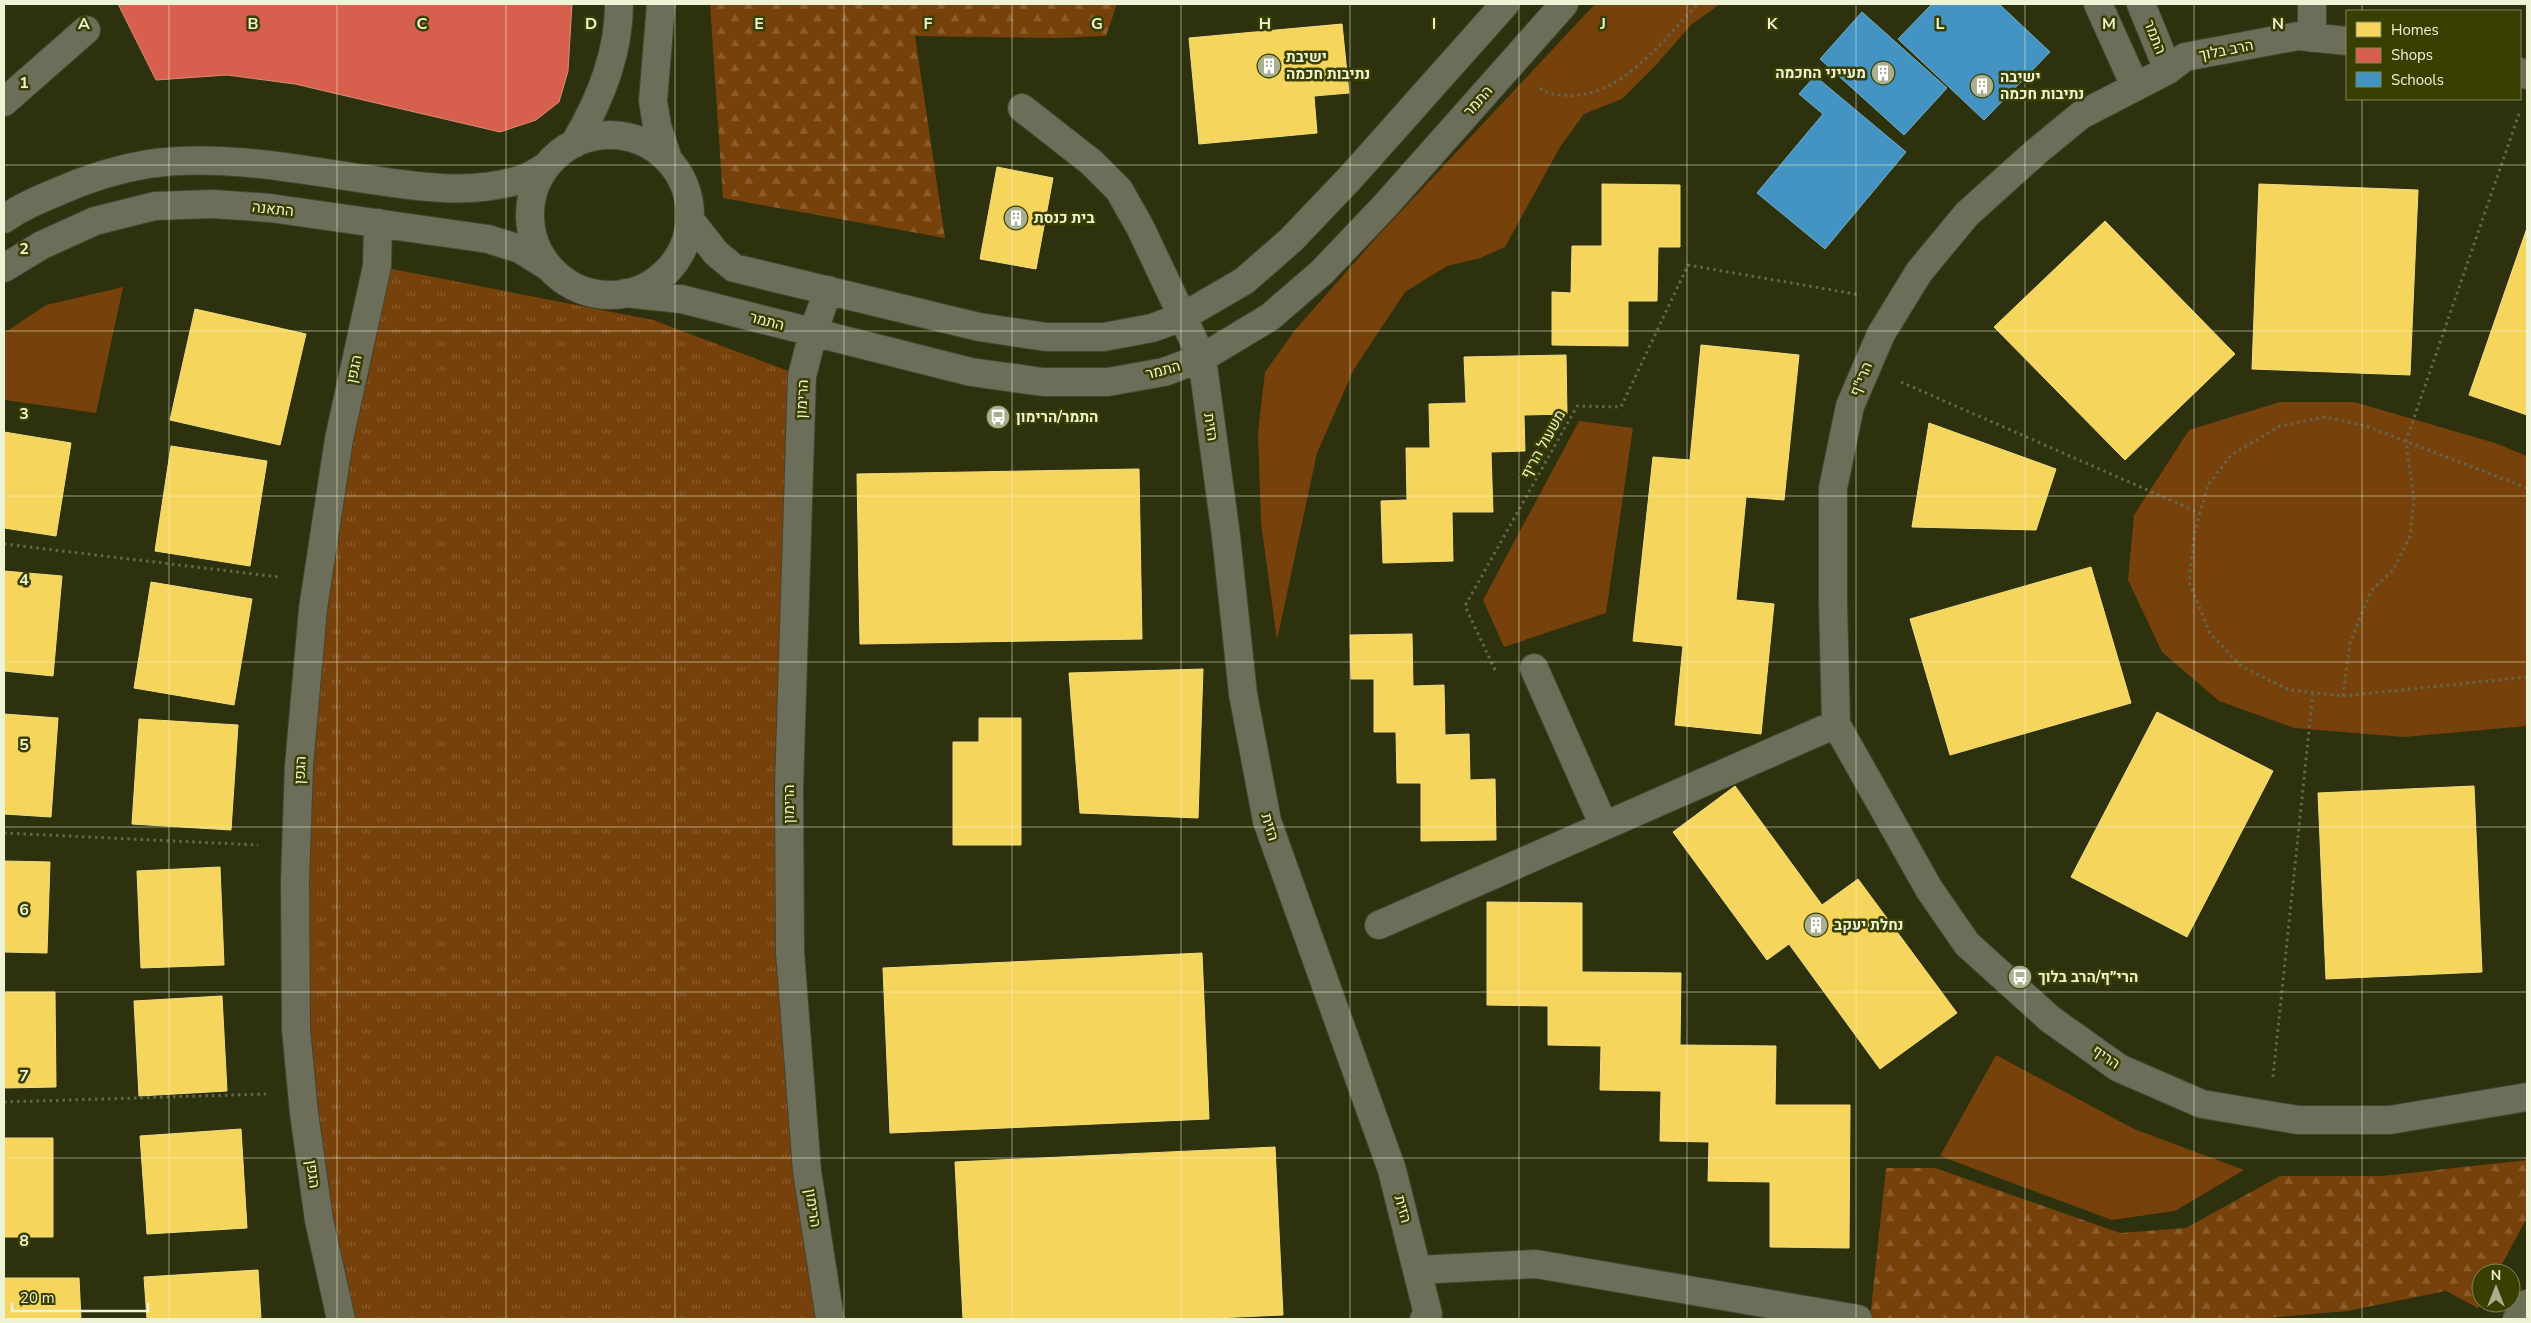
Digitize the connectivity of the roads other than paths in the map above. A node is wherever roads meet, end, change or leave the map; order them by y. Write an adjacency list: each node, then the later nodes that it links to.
1 (619, 4): 15 (street)
2 (661, 4): 16 (street)
3 (1504, 4): 25 (street)
4 (1564, 4): 27 (street, התמר)
5 (2098, 4): 12 (street)
6 (2141, 4): 11 (street, התמר)
7 (2312, 4): 9 (street)
8 (86, 30): 13 (street)
9 (2312, 38): 10 (street, הרב בלוך); 11 (street, הרב בלוך)
10 (2346, 41)
11 (2168, 70): 12 (street, הרב בלוך)
12 (2135, 86): 29 (street, הרי"ף)
13 (4, 102)
14 (1022, 108): 25 (street, הזית)
15 (574, 144): 16 (street); 17 (street)
16 (668, 159): 19 (street)
17 (545, 167): 18 (street); 21 (street)
18 (4, 219)
19 (690, 220): 23 (street); 24 (street)
20 (378, 224): 21 (street, התאנה); 22 (street, התאנה); 35 (street, הגפן)
21 (547, 266): 24 (street)
22 (4, 268)
23 (828, 290): 25 (street); 26 (street, הרימון)
24 (625, 293): 26 (street, התמר)
25 (1182, 318): 27 (street, הזית)
26 (813, 332): 27 (street, התמר); 36 (street, הרימון)
27 (1202, 358): 33 (street, הזית)
28 (1534, 668): 30 (street)
29 (1836, 724): 30 (street); 32 (street, הריף)
30 (1604, 826): 31 (street)
31 (1380, 926)
32 (2527, 1097)
33 (1417, 1270): 37 (street, הזית); 38 (street)
34 (2527, 1304): 39 (street)
35 (341, 1319)
36 (830, 1319)
37 (1424, 1319)
38 (1858, 1319)
39 (2517, 1319)

